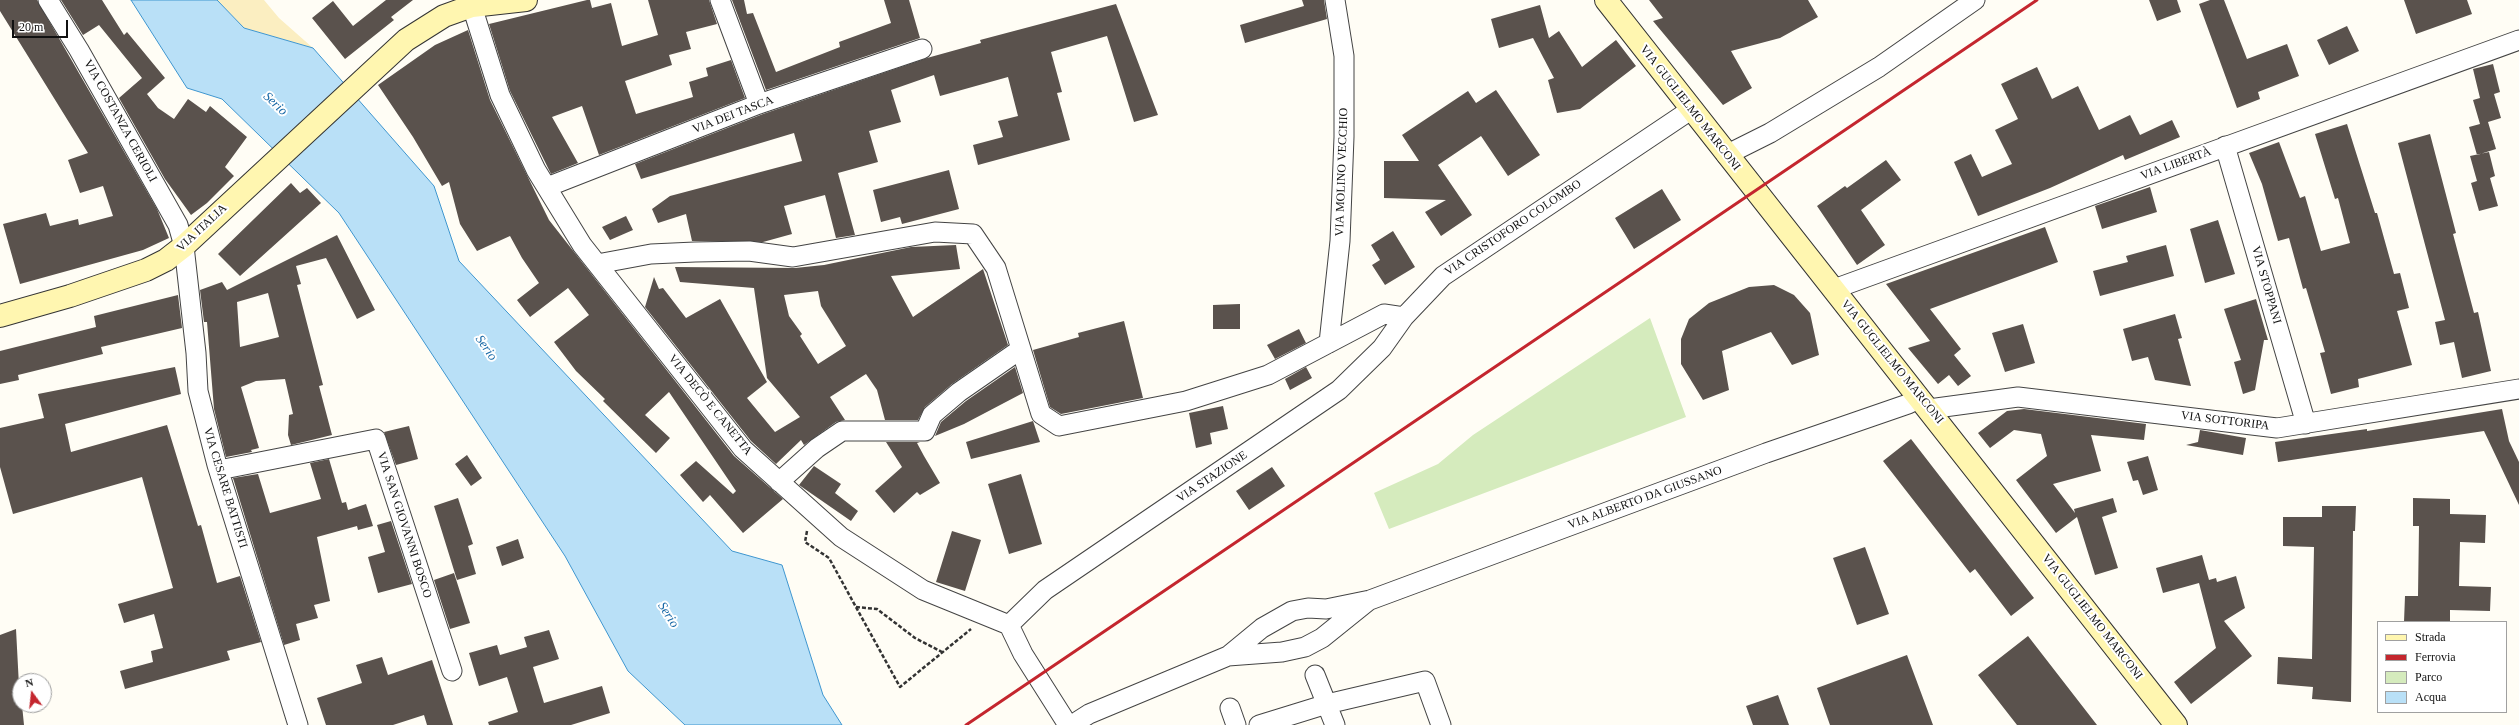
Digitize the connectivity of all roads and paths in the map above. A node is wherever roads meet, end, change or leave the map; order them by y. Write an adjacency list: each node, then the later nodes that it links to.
1 (48, 0): 15 (street, VIA COSTANZA CERIOLI)
2 (526, 0): 7 (main road, VIA ITALIA)
3 (720, 0): 10 (street)
4 (1336, 0): 20 (street, VIA MOLINO VECCHIO)
5 (1606, 0): 11 (main road, VIA GUGLIELMO MARCONI)
6 (1975, 0): 13 (street)
7 (471, 3): 14 (street, VIA DECÒ E CANETTA); 15 (main road, VIA ITALIA)
8 (2519, 40): 12 (street, VIA LIBERTÀ)
9 (922, 49): 10 (street, VIA DEI TASCA)
10 (759, 104): 14 (street, VIA DEI TASCA)
11 (1692, 109): 13 (main road, VIA GUGLIELMO MARCONI); 19 (street, VIA CRISTOFORO COLOMBO)
12 (2225, 146): 17 (street, VIA LIBERTÀ); 24 (street, VIA STOPPANI)
13 (1726, 155): 17 (main road, VIA GUGLIELMO MARCONI)
14 (546, 187): 16 (street, VIA DECÒ E CANETTA)
15 (184, 246): 18 (main road, VIA ITALIA); 25 (street, VIA CESARE BATTISTI)
16 (597, 264): 21 (street); 26 (street, VIA DECÒ E CANETTA)
17 (1834, 289): 23 (main road, VIA GUGLIELMO MARCONI)
18 (0, 316)
19 (1404, 317): 20 (street); 31 (street, VIA STAZIONE)
20 (1329, 343): 21 (street)
21 (1021, 349): 26 (street)
22 (2519, 389): 24 (street, VIA SOTTORIPA)
23 (1925, 403): 24 (street, VIA SOTTORIPA); 28 (street, VIA ALBERTO DA GIUSSANO); 47 (main road, VIA GUGLIELMO MARCONI)
24 (2306, 424)
25 (219, 470): 38 (street, VIA SAN GIOVANNI BOSCO); 41 (street, VIA CESARE BATTISTI)
26 (779, 482): 27 (street, VIA DECÒ E CANETTA)
27 (804, 503): 29 (path); 31 (street, VIA DECÒ E CANETTA)
28 (1370, 600): 30 (street); 34 (street)
29 (856, 607): 35 (path); 35 (path)
30 (1326, 608): 33 (street); 34 (street)
31 (1009, 625): 42 (street)
32 (976, 626): 35 (path)
33 (1262, 628): 36 (street); 37 (street)
34 (1335, 629): 36 (street)
35 (942, 652)
36 (1269, 653): 37 (street)
37 (1228, 656): 43 (street)
38 (452, 671)
39 (1315, 675): 40 (street)
40 (1327, 704): 44 (street); 45 (street); 46 (street)
41 (298, 725)
42 (1068, 725)
43 (1077, 725)
44 (1259, 725)
45 (1335, 725)
46 (1441, 725)
47 (2176, 725)

